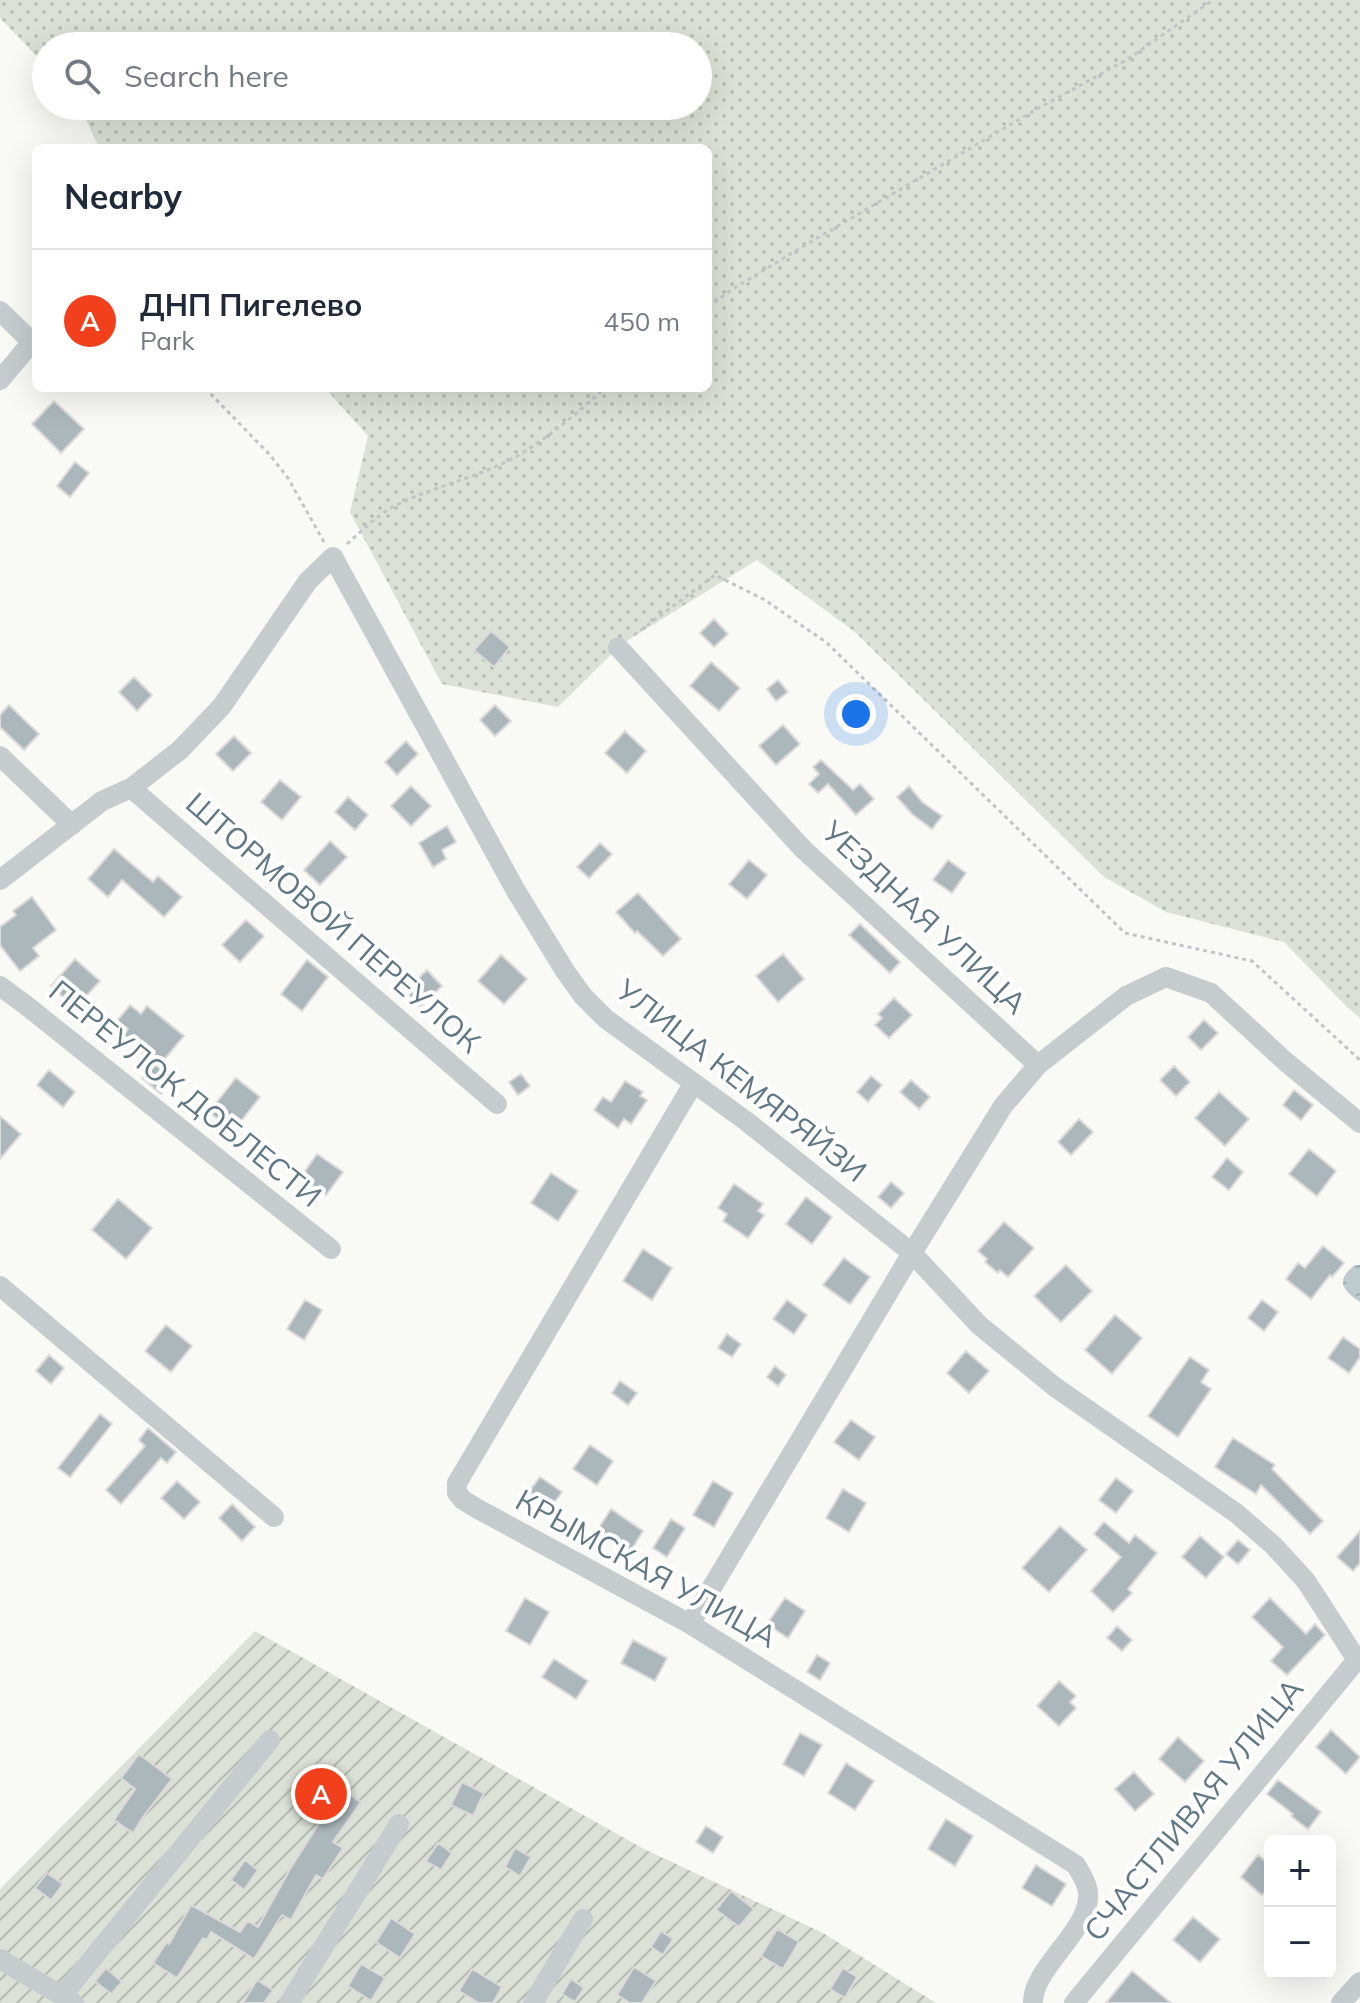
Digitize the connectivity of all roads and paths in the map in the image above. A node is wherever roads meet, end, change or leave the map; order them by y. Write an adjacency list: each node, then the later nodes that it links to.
1 (1213, 0): 2 (path)
2 (712, 304)
3 (0, 311): 4 (street)
4 (0, 380)
5 (209, 392): 7 (path)
6 (601, 392): 7 (path)
7 (333, 557): 10 (street); 16 (street, УЛИЦА КЕМЯРЯЙЗИ)
8 (618, 647): 14 (path); 15 (street, УЕЗДНАЯ УЛИЦА)
9 (0, 756): 11 (street)
10 (131, 788): 11 (street); 17 (street, ШТОРМОВОЙ ПЕРЕУЛОК)
11 (72, 825): 12 (street)
12 (0, 880)
13 (0, 986): 19 (street, ПЕРЕУЛОК ДОБЛЕСТИ)
14 (1360, 1060)
15 (1038, 1065): 18 (street); 20 (street)
16 (693, 1084): 20 (street, УЛИЦА КЕМЯРЯЙЗИ); 23 (street, КРЫМСКАЯ УЛИЦА)
17 (497, 1104)
18 (1360, 1123)
19 (331, 1249)
20 (912, 1253): 23 (street); 24 (street, УЛИЦА КЕМЯРЯЙЗИ)
21 (0, 1286): 22 (street)
22 (274, 1517)
23 (690, 1624): 34 (street, КРЫМСКАЯ УЛИЦА)
24 (1358, 1658): 35 (street, СЧАСТЛИВАЯ УЛИЦА)
25 (270, 1740): 30 (street)
26 (399, 1824): 32 (street)
27 (583, 1919): 33 (street)
28 (0, 1959): 30 (street)
29 (1360, 1982): 36 (street)
30 (61, 1995): 31 (street)
31 (32, 2003)
32 (289, 2003)
33 (533, 2003)
34 (1033, 2003)
35 (1074, 2003)
36 (1341, 2003)

